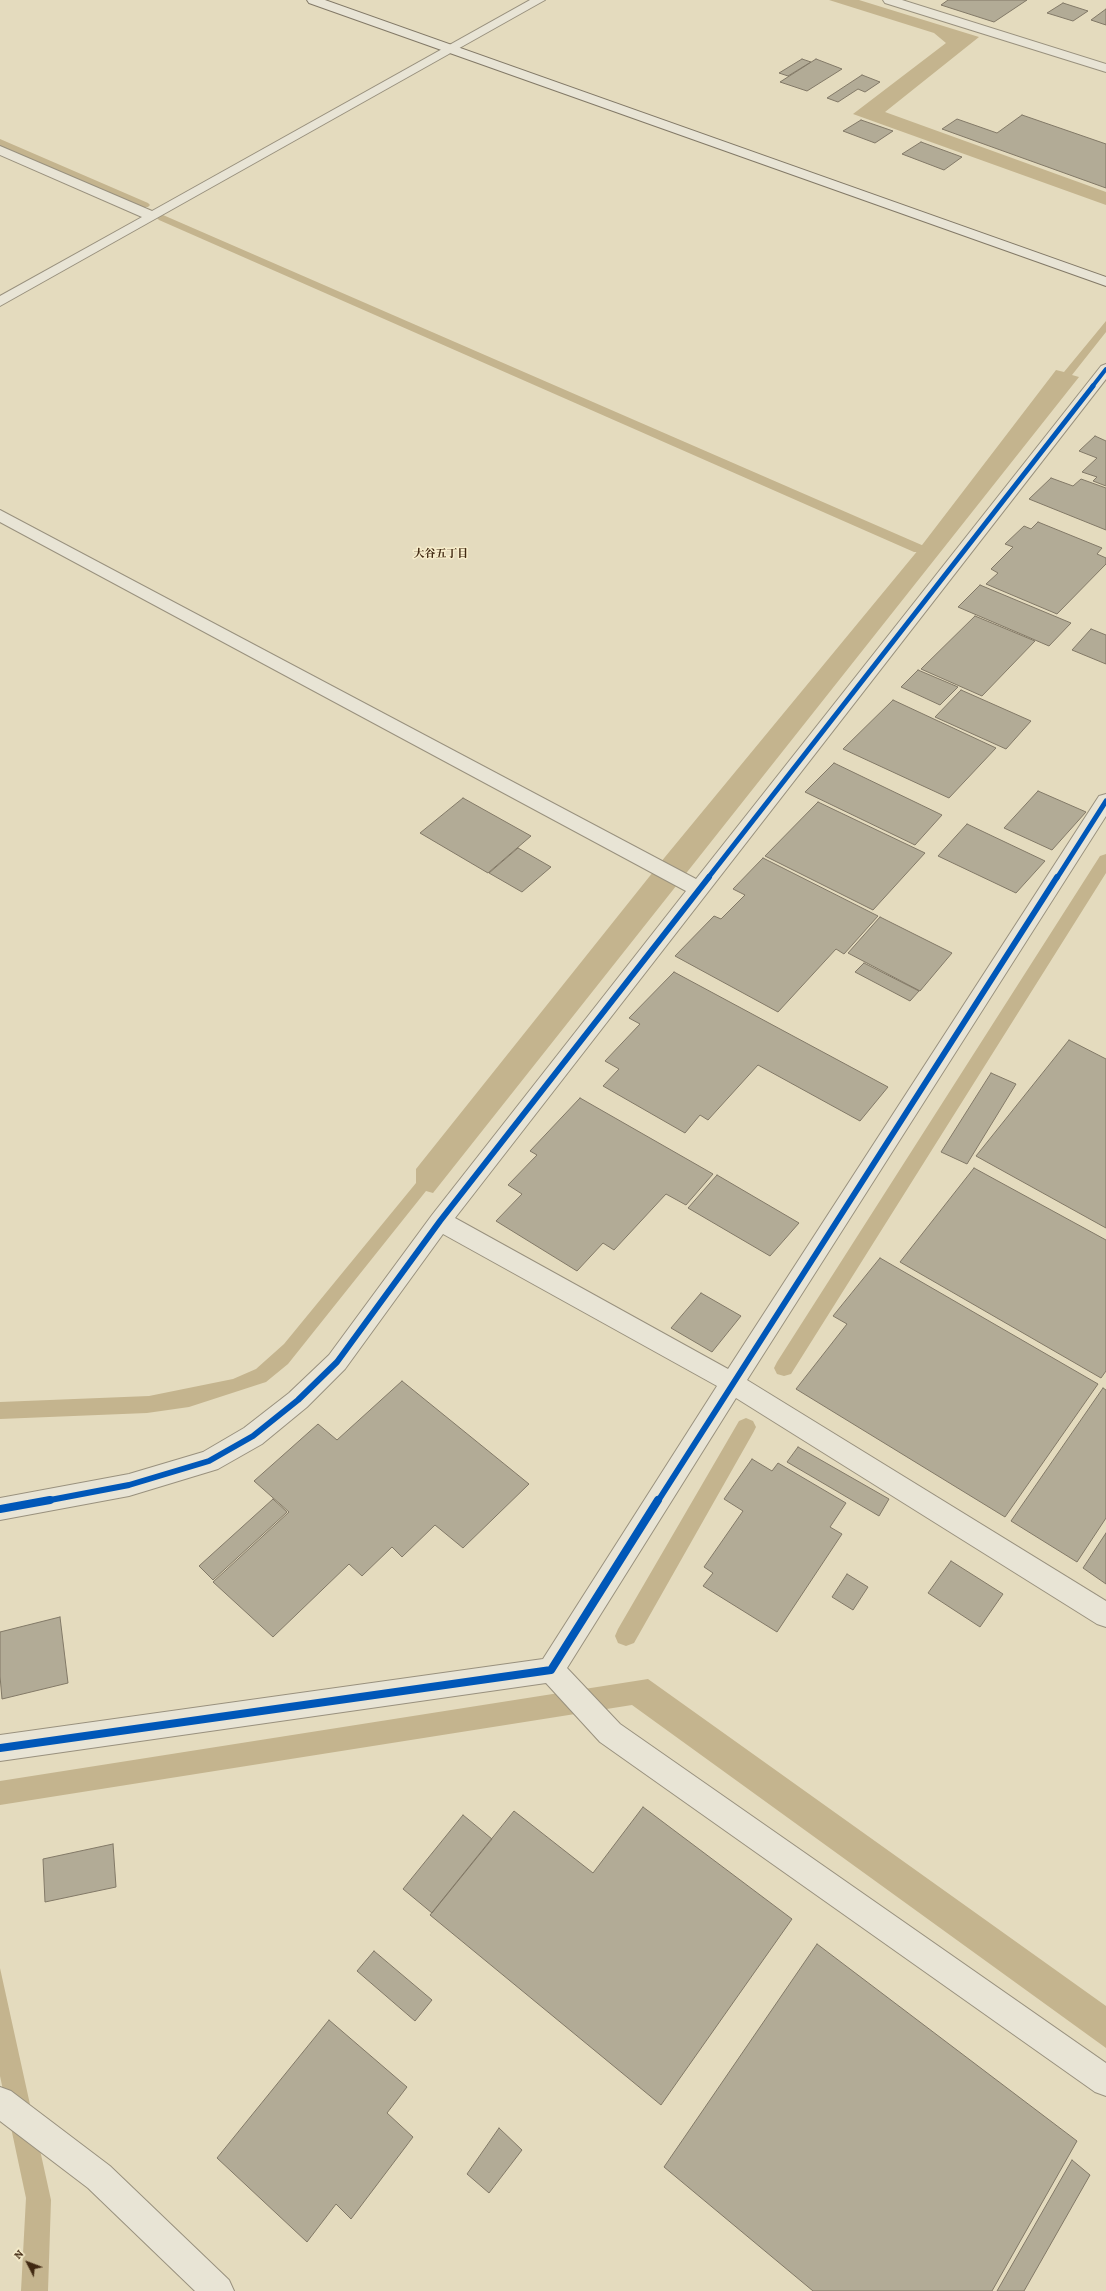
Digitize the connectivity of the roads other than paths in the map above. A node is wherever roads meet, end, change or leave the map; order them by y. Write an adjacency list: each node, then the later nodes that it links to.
1 (313, 0): 4 (street)
2 (538, 0): 4 (street)
3 (889, 0): 5 (street)
4 (451, 49): 7 (street); 8 (street)
5 (1106, 68)
6 (0, 150): 7 (street)
7 (152, 216): 9 (street)
8 (1106, 282)
9 (0, 302)
10 (1106, 369): 13 (street)
11 (0, 515): 13 (street)
12 (1106, 801): 15 (street)
13 (700, 890): 14 (street)
14 (440, 1221): 15 (street); 16 (street)
15 (732, 1383): 17 (street); 18 (street)
16 (0, 1509)
17 (1106, 1615)
18 (551, 1670): 19 (street); 20 (street)
19 (0, 1748)
20 (1106, 2081)
21 (0, 2102): 22 (street)
22 (218, 2291)

